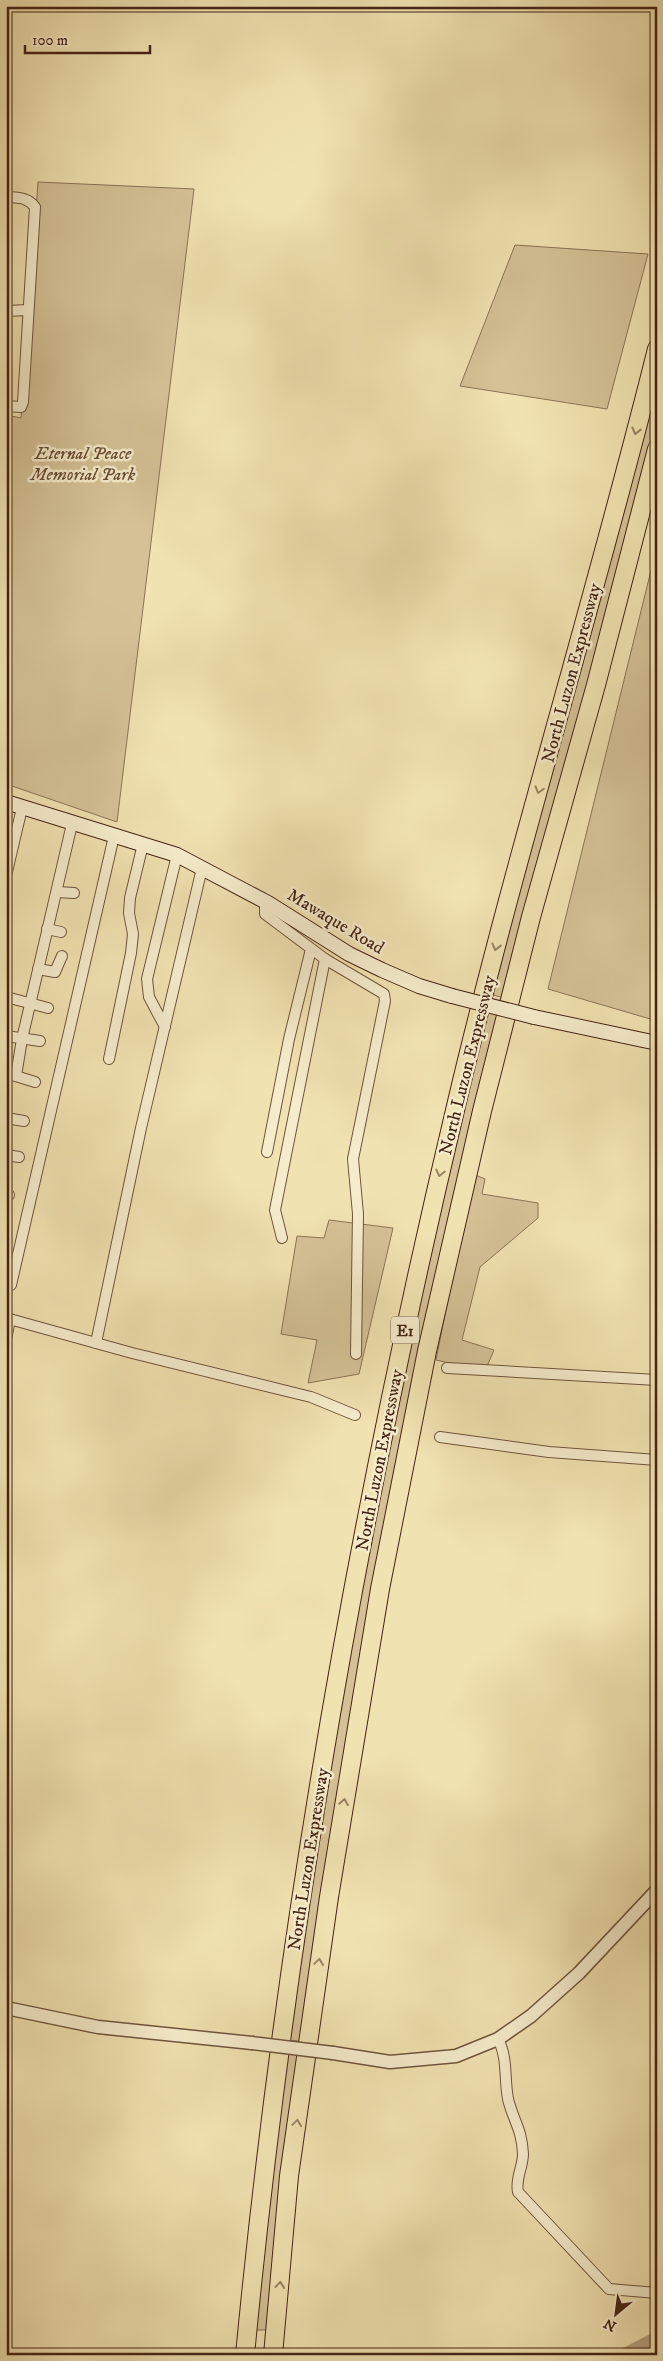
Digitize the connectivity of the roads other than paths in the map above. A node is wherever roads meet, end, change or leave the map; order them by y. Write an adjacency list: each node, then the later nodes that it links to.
1 (6, 197): 2 (street)
2 (28, 310): 3 (street); 5 (street)
3 (6, 311)
4 (657, 349): 55 (highway, North Luzon Expressway / E1, one-way to 55)
5 (6, 406)
6 (657, 449): 56 (highway, North Luzon Expressway / E1, one-way to 6)
7 (6, 802): 8 (main road, Mawaque Road)
8 (22, 808): 9 (main road, Mawaque Road); 14 (street)
9 (72, 824): 10 (main road, Mawaque Road); 15 (street)
10 (114, 836): 11 (main road, Mawaque Road); 41 (street)
11 (143, 844): 12 (main road, Mawaque Road); 32 (street)
12 (176, 855): 13 (main road, Mawaque Road); 27 (street)
13 (202, 868): 17 (main road, Mawaque Road); 27 (street)
14 (6, 876)
15 (57, 892): 16 (street); 18 (street)
16 (74, 893)
17 (268, 903): 20 (street); 31 (main road, Mawaque Road, bridge)
18 (47, 929): 19 (street); 23 (street)
19 (61, 932)
20 (311, 949): 22 (street); 37 (street)
21 (62, 956): 23 (street)
22 (325, 959): 40 (street); 45 (street)
23 (38, 969): 25 (street)
24 (6, 997): 25 (street)
25 (30, 1002): 26 (street); 29 (street)
26 (48, 1008)
27 (165, 1027): 44 (street)
28 (6, 1036): 29 (street)
29 (22, 1039): 30 (street); 33 (street)
30 (40, 1041)
31 (657, 1043)
32 (109, 1059)
33 (11, 1075): 34 (street)
34 (34, 1082)
35 (6, 1118): 36 (street)
36 (24, 1121)
37 (267, 1152)
38 (6, 1155): 39 (street)
39 (19, 1157)
40 (282, 1238)
41 (11, 1284)
42 (8, 1318): 43 (street); 44 (street)
43 (6, 1340)
44 (96, 1343): 48 (street)
45 (356, 1354)
46 (447, 1368): 47 (street)
47 (657, 1380)
48 (355, 1415)
49 (440, 1437): 50 (street)
50 (657, 1460)
51 (657, 1890): 53 (street)
52 (6, 2008): 53 (street, bridge)
53 (498, 2039): 54 (street)
54 (657, 2293)
55 (245, 2355)
56 (273, 2355)

